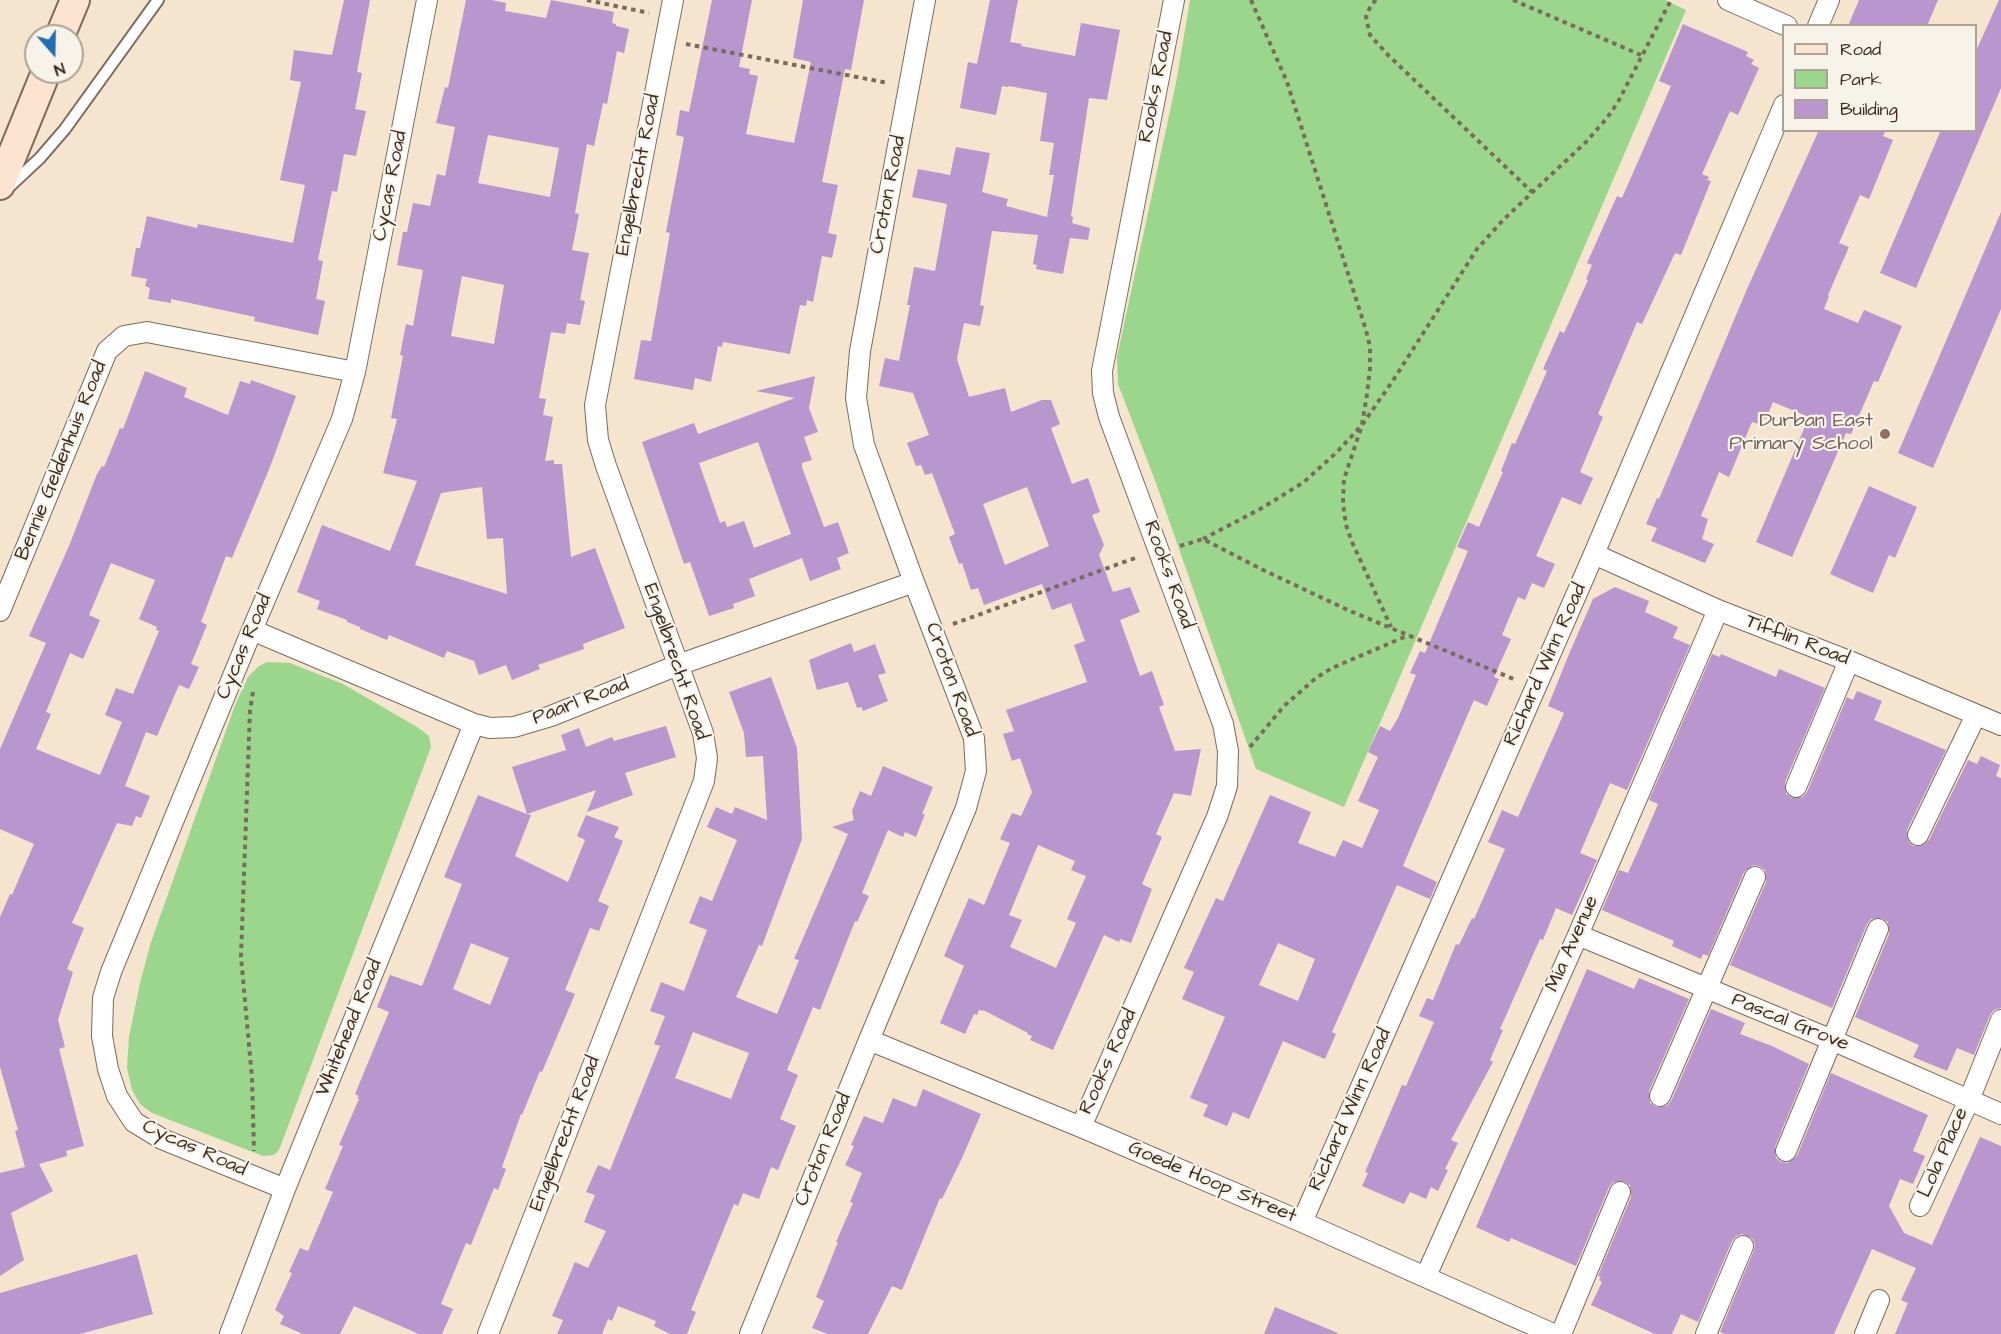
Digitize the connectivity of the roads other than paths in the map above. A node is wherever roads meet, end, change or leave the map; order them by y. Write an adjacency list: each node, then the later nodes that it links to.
1 (75, 0): 9 (street)
2 (158, 0): 15 (lane)
3 (427, 0): 16 (street, Cycas Road)
4 (925, 0): 18 (street, Croton Road)
5 (1174, 0): 39 (street, Rooks Road)
6 (1728, 0): 10 (street)
7 (1829, 0): 11 (street)
8 (672, 9): 23 (street, Engelbrecht Road)
9 (65, 24)
10 (1782, 24)
11 (1819, 24)
12 (41, 84): 14 (street)
13 (1782, 110): 17 (street, Richard Winn Road)
14 (0, 185)
15 (0, 195)
16 (356, 372): 19 (street, Bennie Geldenhuis Road); 21 (street, Cycas Road)
17 (1594, 554): 20 (street, Tifflin Road); 44 (street, Richard Winn Road)
18 (914, 582): 23 (street, Paarl Road); 34 (street, Croton Road)
19 (0, 610)
20 (1718, 610): 22 (street, Tifflin Road); 31 (street, Mia Avenue)
21 (252, 630): 25 (street, Paarl Road); 41 (street, Cycas Road)
22 (1849, 661): 24 (street, Tifflin Road); 27 (street)
23 (678, 665): 25 (street, Paarl Road); 49 (street, Engelbrecht Road)
24 (1976, 715): 26 (street, Tifflin Road); 28 (street)
25 (474, 724): 41 (street, Whitehead Road)
26 (2001, 725)
27 (1796, 787)
28 (1918, 835)
29 (1755, 877): 32 (street)
30 (1878, 929): 35 (street)
31 (1578, 935): 32 (street, Pascal Grove); 46 (street, Mia Avenue)
32 (1706, 989): 35 (street, Pascal Grove); 36 (street)
33 (2001, 1020): 37 (street, Lola Place)
34 (869, 1040): 39 (street, Goede Hoop Street); 50 (street, Croton Road)
35 (1833, 1040): 37 (street, Pascal Grove); 40 (street)
36 (1660, 1096)
37 (1969, 1100): 38 (street, Pascal Grove); 43 (street, Lola Place)
38 (2001, 1114)
39 (1081, 1127): 44 (street, Goede Hoop Street)
40 (1786, 1151)
41 (285, 1189): 48 (street, Whitehead Road)
42 (1620, 1192): 52 (street)
43 (1920, 1206)
44 (1302, 1222): 46 (street, Goede Hoop Street)
45 (1743, 1246): 53 (street)
46 (1426, 1276): 51 (street, Goede Hoop Street)
47 (1879, 1300): 54 (street)
48 (230, 1334)
49 (488, 1334)
50 (750, 1334)
51 (1553, 1334)
52 (1561, 1334)
53 (1706, 1334)
54 (1865, 1334)

